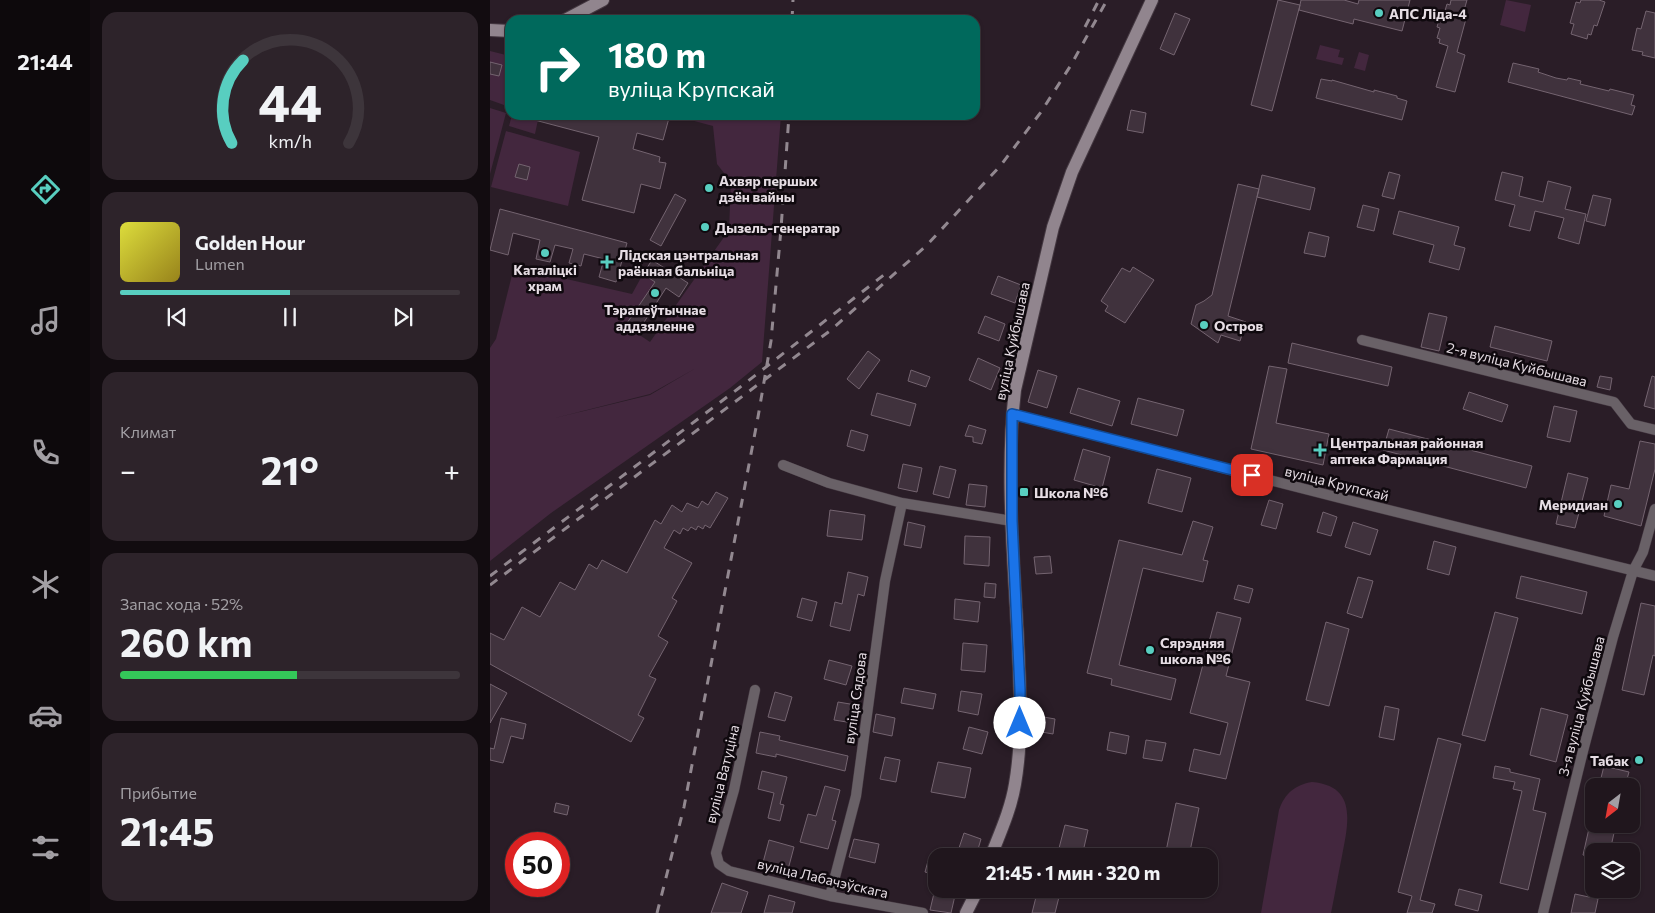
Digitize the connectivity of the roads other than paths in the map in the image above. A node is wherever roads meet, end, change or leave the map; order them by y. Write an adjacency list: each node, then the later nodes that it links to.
1 (603, 0): 3 (main road)
2 (1152, 0): 7 (main road, вуліца Куйбышава)
3 (574, 15)
4 (490, 30): 5 (main road)
5 (505, 31)
6 (1362, 340): 8 (street, 2-я вуліца Куйбышава)
7 (1012, 414): 12 (main road, вуліца Куйбышава); 13 (street, вуліца Крупскай)
8 (1655, 430)
9 (783, 465): 10 (street)
10 (902, 503): 12 (street); 18 (street, вуліца Сядова)
11 (1655, 509): 13 (street, 3-я вуліца Куйбышава)
12 (1012, 521): 16 (main road, вуліца Куйбышава)
13 (1632, 571): 14 (street, вуліца Крупскай); 22 (street, 3-я вуліца Куйбышава)
14 (1655, 576)
15 (755, 690): 17 (street, вуліца Ватуціна)
16 (994, 848)
17 (719, 864): 18 (street, вуліца Лабачэўскага)
18 (830, 896): 20 (street, вуліца Лабачэўскага)
19 (974, 898): 21 (main road)
20 (923, 913)
21 (966, 913)
22 (1543, 913)

